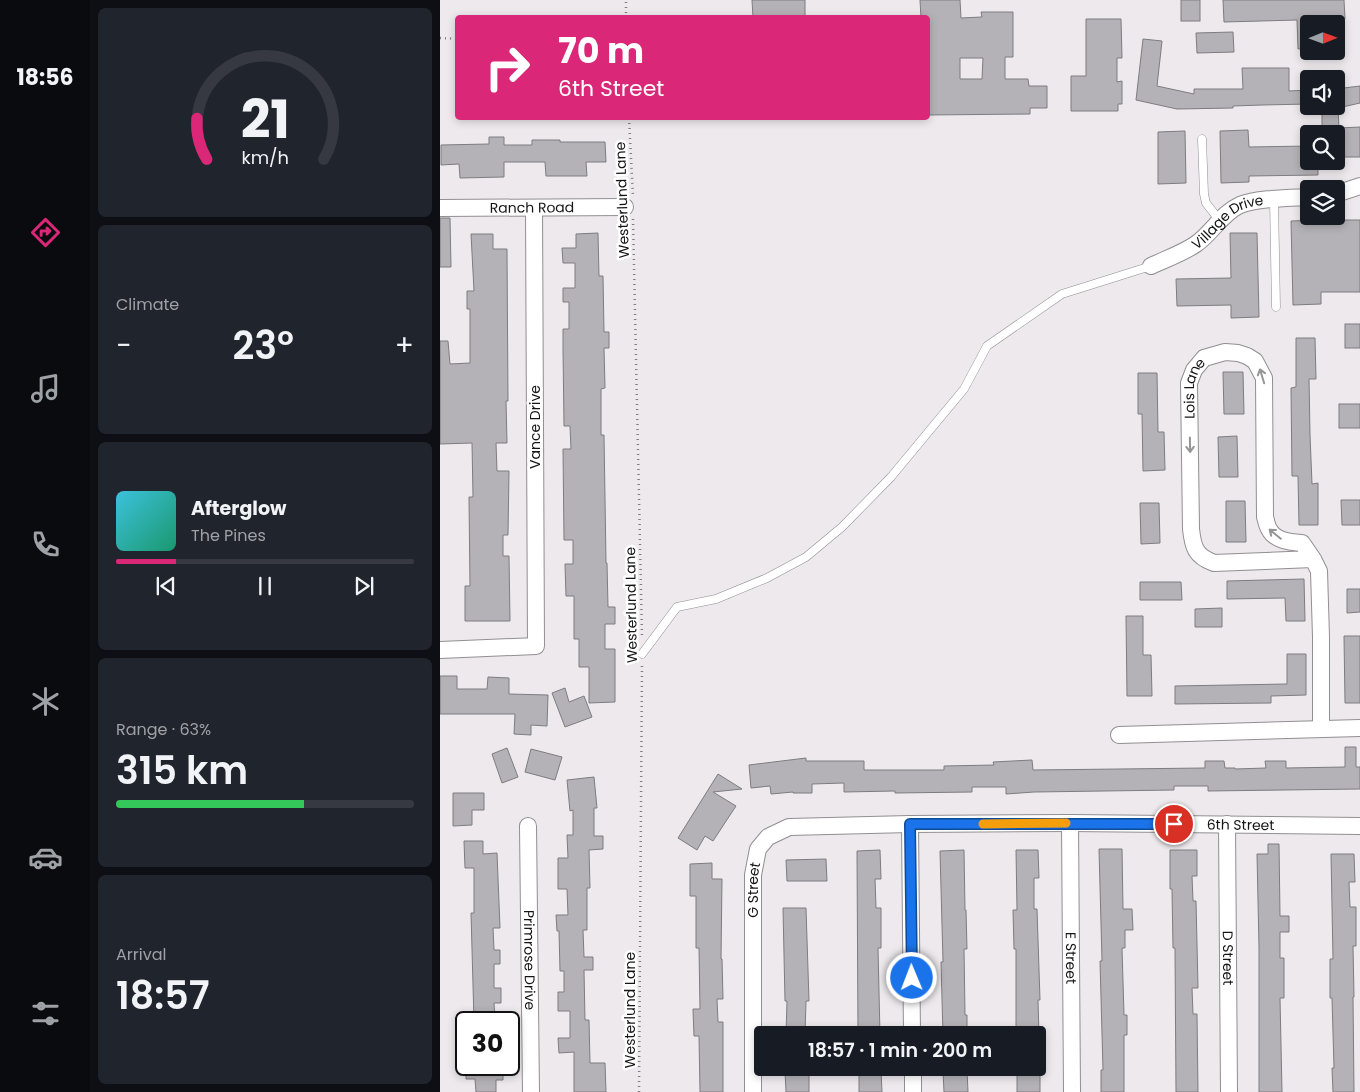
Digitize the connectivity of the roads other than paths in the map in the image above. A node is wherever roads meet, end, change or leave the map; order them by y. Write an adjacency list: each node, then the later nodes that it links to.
1 (1202, 139): 9 (lane)
2 (1360, 186): 3 (street)
3 (1345, 191)
4 (1300, 198): 5 (street, Village Drive)
5 (1274, 200): 9 (street, Village Drive); 11 (lane)
6 (630, 207): 8 (street, Ranch Road)
7 (440, 208): 8 (street, Ranch Road)
8 (534, 208): 13 (street, Vance Drive)
9 (1220, 221): 10 (street, Village Drive)
10 (1151, 266): 14 (lane)
11 (1276, 306)
12 (1313, 560): 12 (street, Lois Lane, one-way to 12); 16 (street, Lois Lane)
13 (440, 650)
14 (642, 654)
15 (1360, 728): 16 (street)
16 (1321, 729): 17 (street)
17 (1119, 735)
18 (1070, 823): 19 (street, 6th Street); 20 (street, 6th Street); 28 (street, E Street)
19 (910, 824): 23 (street); 26 (street, G Street)
20 (1227, 824): 22 (street, 6th Street); 29 (street, D Street)
21 (528, 826): 25 (street, Primrose Drive)
22 (1360, 826)
23 (912, 1026)
24 (912, 1076): 27 (street)
25 (531, 1092)
26 (753, 1092)
27 (913, 1092)
28 (1072, 1092)
29 (1229, 1092)

